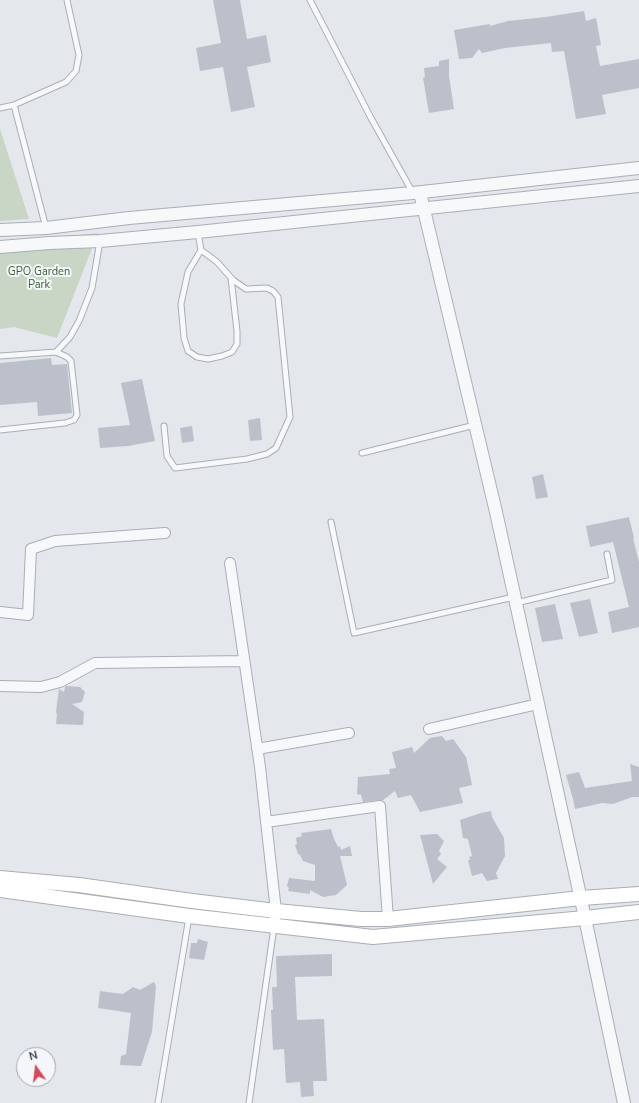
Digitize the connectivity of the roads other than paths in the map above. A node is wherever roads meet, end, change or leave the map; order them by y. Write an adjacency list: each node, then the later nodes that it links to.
1 (67, 0): 3 (lane)
2 (310, 0): 7 (lane)
3 (14, 105): 4 (lane); 9 (lane)
4 (0, 108)
5 (639, 168): 7 (street)
6 (639, 186): 8 (street)
7 (416, 193): 8 (street); 9 (street)
8 (423, 208): 11 (street); 18 (street)
9 (46, 228): 10 (street)
10 (0, 230)
11 (198, 232): 12 (street); 14 (lane)
12 (100, 241): 13 (street); 16 (lane)
13 (0, 247)
14 (201, 250): 15 (lane); 15 (lane)
15 (231, 278): 19 (lane)
16 (56, 352): 17 (lane); 20 (lane)
17 (0, 356)
18 (475, 425): 21 (lane); 26 (street)
19 (164, 426)
20 (0, 430)
21 (362, 453)
22 (331, 522): 26 (lane)
23 (165, 533): 27 (street)
24 (607, 554): 26 (lane)
25 (230, 563): 28 (street)
26 (516, 600): 30 (street)
27 (0, 612)
28 (244, 661): 29 (street); 33 (street)
29 (0, 686)
30 (538, 704): 31 (street); 38 (street)
31 (429, 729)
32 (349, 733): 33 (street)
33 (257, 749): 34 (street)
34 (266, 822): 40 (street); 44 (street)
35 (0, 878): 39 (main road)
36 (0, 890): 42 (main road)
37 (639, 894): 38 (main road)
38 (581, 898): 43 (street); 44 (main road)
39 (192, 901): 40 (main road); 42 (lane)
40 (276, 911): 44 (main road); 45 (street)
41 (639, 912): 43 (main road)
42 (189, 916): 45 (main road); 46 (lane)
43 (585, 918): 45 (main road); 48 (street)
44 (388, 919)
45 (274, 926): 47 (lane)
46 (158, 1103)
47 (249, 1103)
48 (624, 1103)

